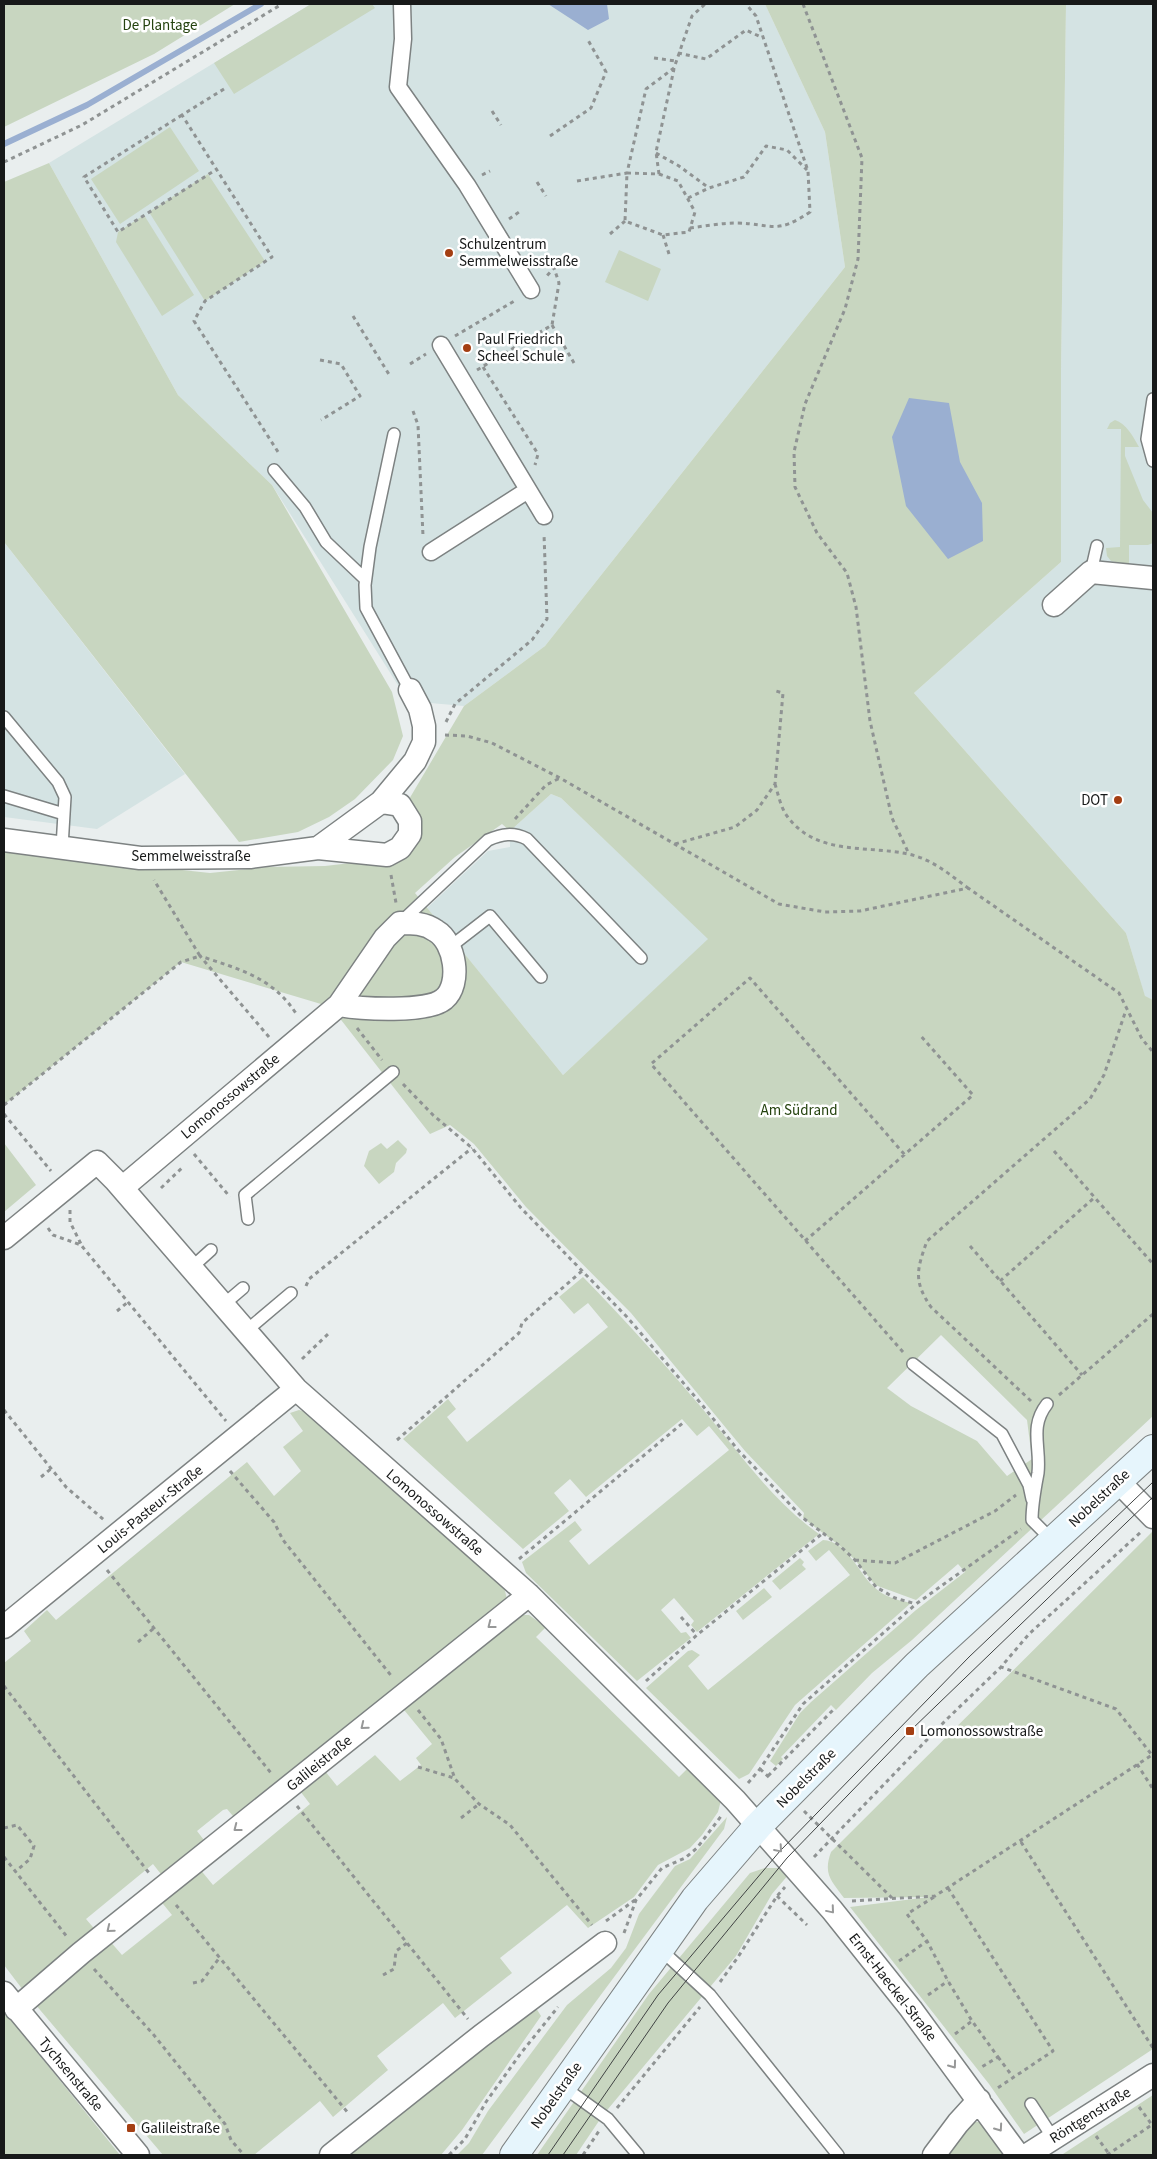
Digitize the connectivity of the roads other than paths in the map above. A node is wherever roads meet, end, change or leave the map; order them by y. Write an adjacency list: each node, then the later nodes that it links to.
1 (402, 4): 2 (street)
2 (531, 290)
3 (441, 345): 8 (street)
4 (1153, 399): 6 (lane)
5 (394, 434): 14 (lane)
6 (1153, 461)
7 (274, 470): 14 (lane)
8 (525, 484): 9 (street); 11 (street)
9 (544, 516)
10 (1097, 546): 12 (lane)
11 (431, 552)
12 (1091, 572): 13 (street); 15 (street)
13 (1153, 578)
14 (365, 579): 16 (lane)
15 (1054, 605)
16 (410, 690): 19 (street, Semmelweisstraße)
17 (4, 717): 20 (lane)
18 (4, 796): 20 (lane)
19 (381, 802): 23 (street, Semmelweisstraße); 23 (street, Semmelweisstraße)
20 (64, 814): 22 (lane)
21 (4, 840): 22 (street, Semmelweisstraße)
22 (62, 847): 23 (street, Semmelweisstraße)
23 (318, 848)
24 (400, 923): 25 (street); 26 (lane); 28 (street, Lomonossowstraße)
25 (450, 948): 27 (lane); 28 (street)
26 (641, 958)
27 (541, 976)
28 (346, 1013): 30 (street, Lomonossowstraße)
29 (393, 1072): 31 (lane)
30 (122, 1188): 32 (street, Lomonossowstraße); 34 (street, Lomonossowstraße)
31 (248, 1219)
32 (4, 1238)
33 (211, 1250): 34 (lane)
34 (191, 1268): 37 (street, Lomonossowstraße)
35 (243, 1288): 37 (lane)
36 (291, 1294): 38 (lane)
37 (222, 1305): 38 (street, Lomonossowstraße)
38 (246, 1331): 40 (street, Lomonossowstraße)
39 (913, 1364): 44 (lane)
40 (296, 1389): 47 (street, Lomonossowstraße); 48 (street, Louis-Pasteur-Straße)
41 (1045, 1408): 44 (lane)
42 (1153, 1448): 43 (main road, Nobelstraße)
43 (1117, 1480): 45 (street); 46 (main road, Nobelstraße)
44 (1032, 1499): 46 (lane)
45 (1150, 1522)
46 (1053, 1541): 49 (main road, Nobelstraße)
47 (529, 1595): 49 (street, Lomonossowstraße); 52 (street, Galileistraße, one-way to 52)
48 (4, 1627)
49 (758, 1826): 51 (main road, Nobelstraße); 55 (street, Ernst-Haeckel-Straße, one-way to 55)
50 (604, 1933): 59 (street)
51 (659, 1949): 54 (main road, Nobelstraße); 62 (lane)
52 (10, 2001): 58 (street, Tychsenstraße)
53 (1153, 2075): 57 (street, Röntgenstraße)
54 (562, 2086): 60 (main road, Nobelstraße); 61 (lane)
55 (980, 2100): 63 (street); 64 (street, Ernst-Haeckel-Straße, one-way to 64)
56 (1031, 2104): 57 (lane)
57 (1053, 2138): 65 (street, Röntgenstraße)
58 (138, 2155)
59 (331, 2155)
60 (514, 2155)
61 (638, 2155)
62 (838, 2155)
63 (934, 2155)
64 (1018, 2155)
65 (1027, 2155)

